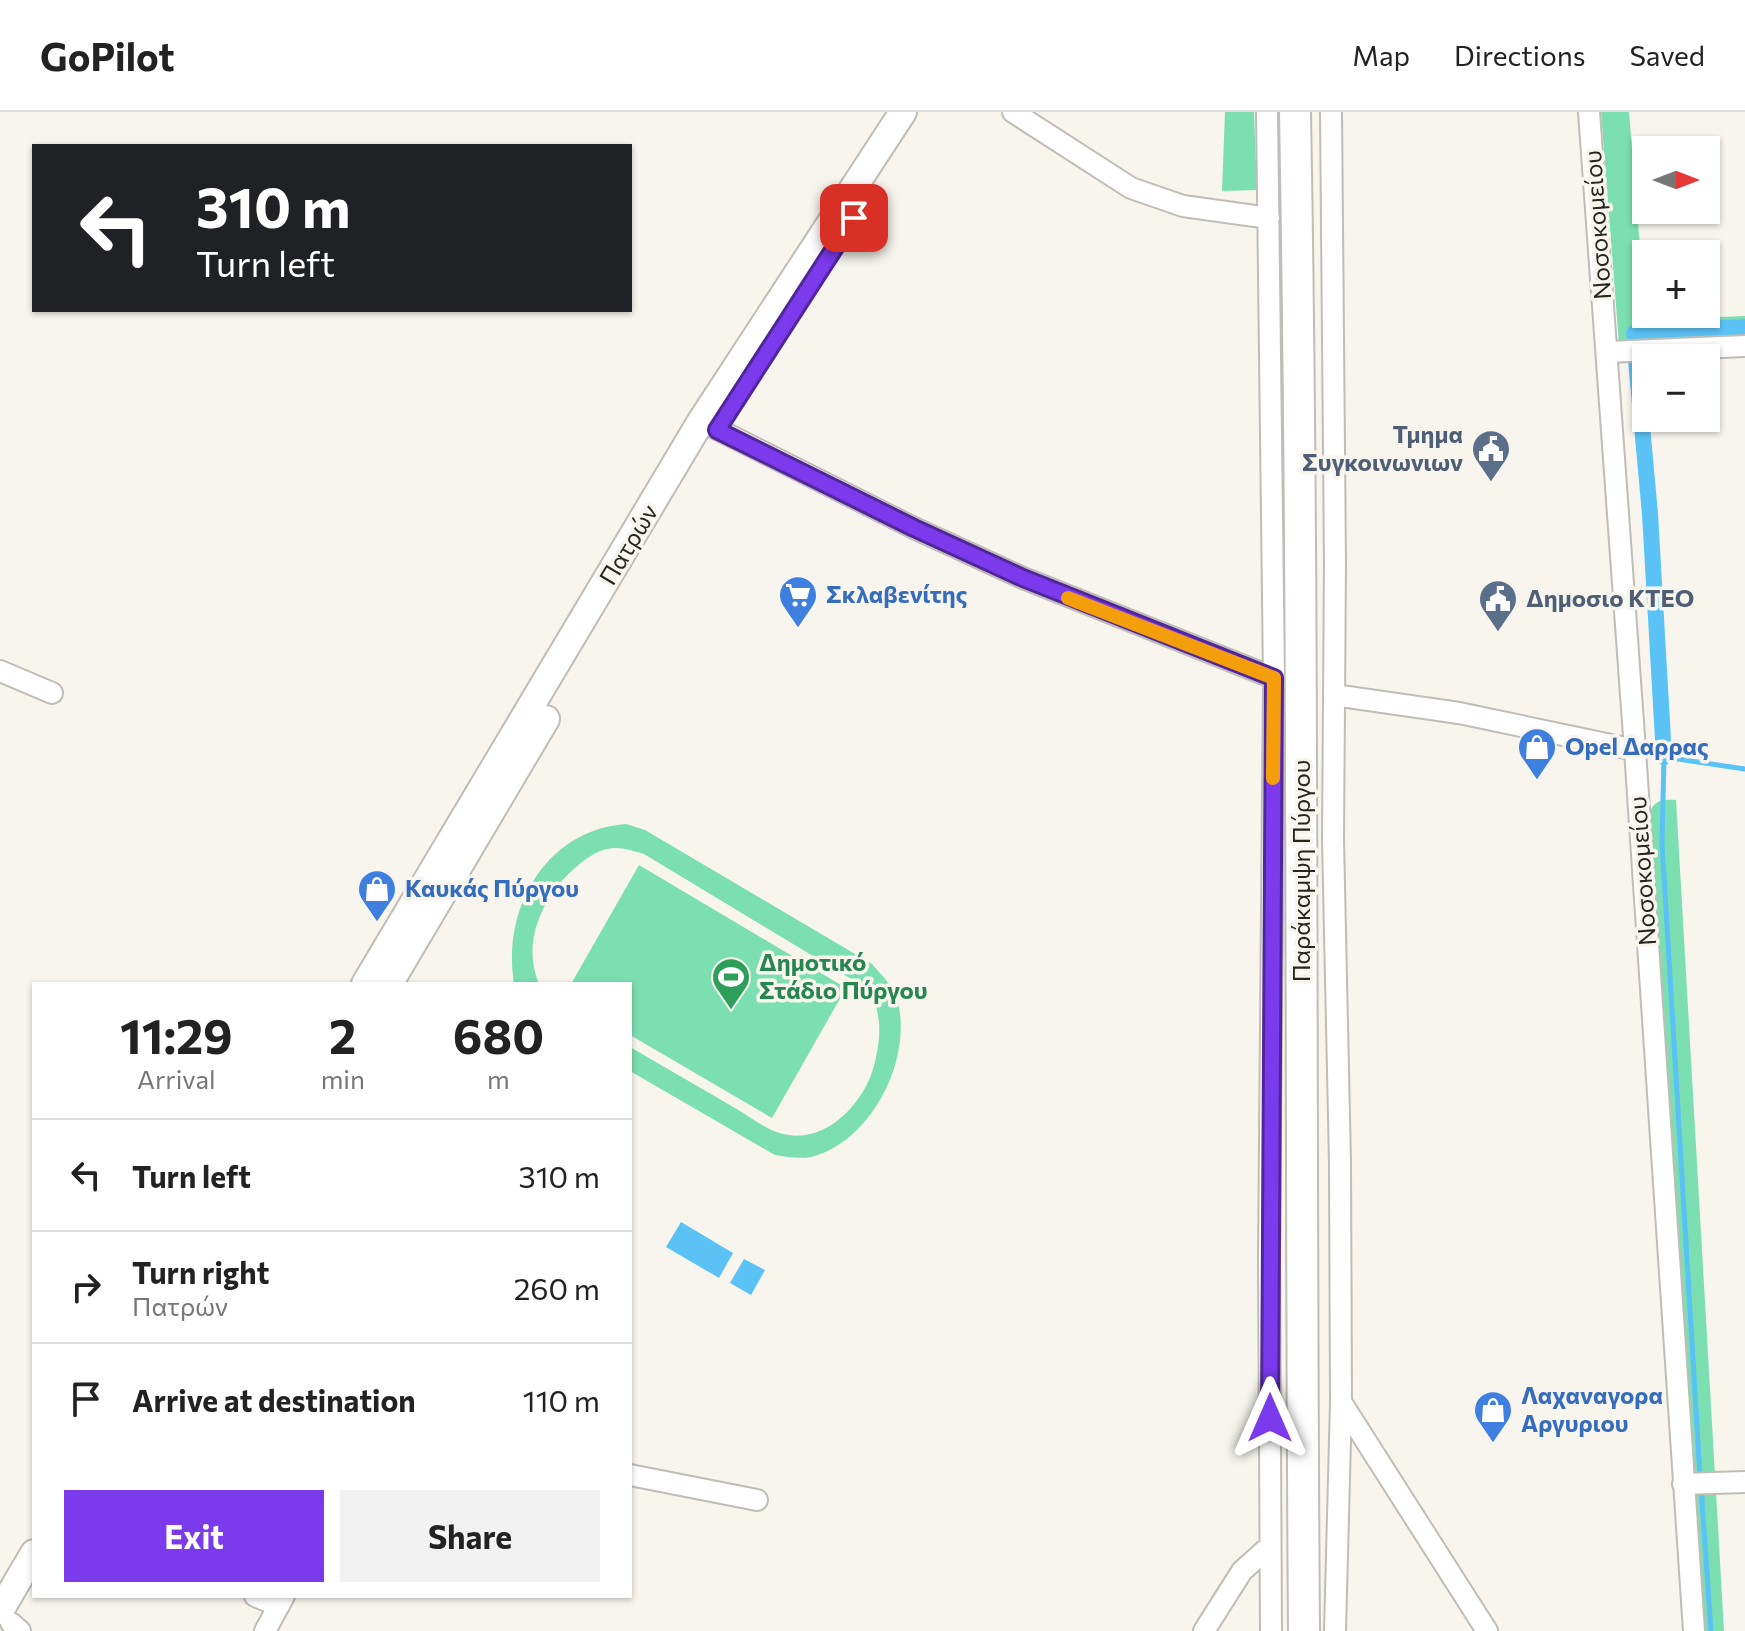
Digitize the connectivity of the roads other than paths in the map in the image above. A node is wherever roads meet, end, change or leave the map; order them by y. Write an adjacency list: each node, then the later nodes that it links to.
1 (903, 112): 11 (main road, Πατρών)
2 (922, 112): 11 (main road, Πατρών)
3 (1013, 112): 8 (street)
4 (1267, 112): 8 (street)
5 (1295, 112): 33 (highway, Παράκαμψη Πύργου)
6 (1331, 112): 16 (street)
7 (1589, 112): 10 (street, Νοσοκομείου)
8 (1269, 218): 14 (street)
9 (1745, 346): 10 (street)
10 (1607, 352): 17 (street, Νοσοκομείου)
11 (709, 426): 12 (main road, Πατρών); 14 (street)
12 (584, 638): 18 (main road, Πατρών); 19 (main road, Πατρών)
13 (0, 671): 15 (street)
14 (1274, 678): 25 (street)
15 (52, 693)
16 (1334, 695): 17 (street); 20 (street)
17 (1635, 750): 23 (street, Νοσοκομείου)
18 (366, 982)
19 (390, 982)
20 (1341, 1402): 34 (street); 35 (street)
21 (632, 1475): 24 (street)
22 (1745, 1482): 23 (street)
23 (1688, 1484): 36 (street, Νοσοκομείου)
24 (757, 1500)
25 (1270, 1546): 31 (street); 32 (street)
26 (32, 1558): 29 (main road)
27 (32, 1590): 29 (main road)
28 (281, 1601): 30 (street)
29 (8, 1622)
30 (271, 1629)
31 (1204, 1631)
32 (1271, 1631)
33 (1304, 1631)
34 (1335, 1631)
35 (1487, 1631)
36 (1694, 1631)

